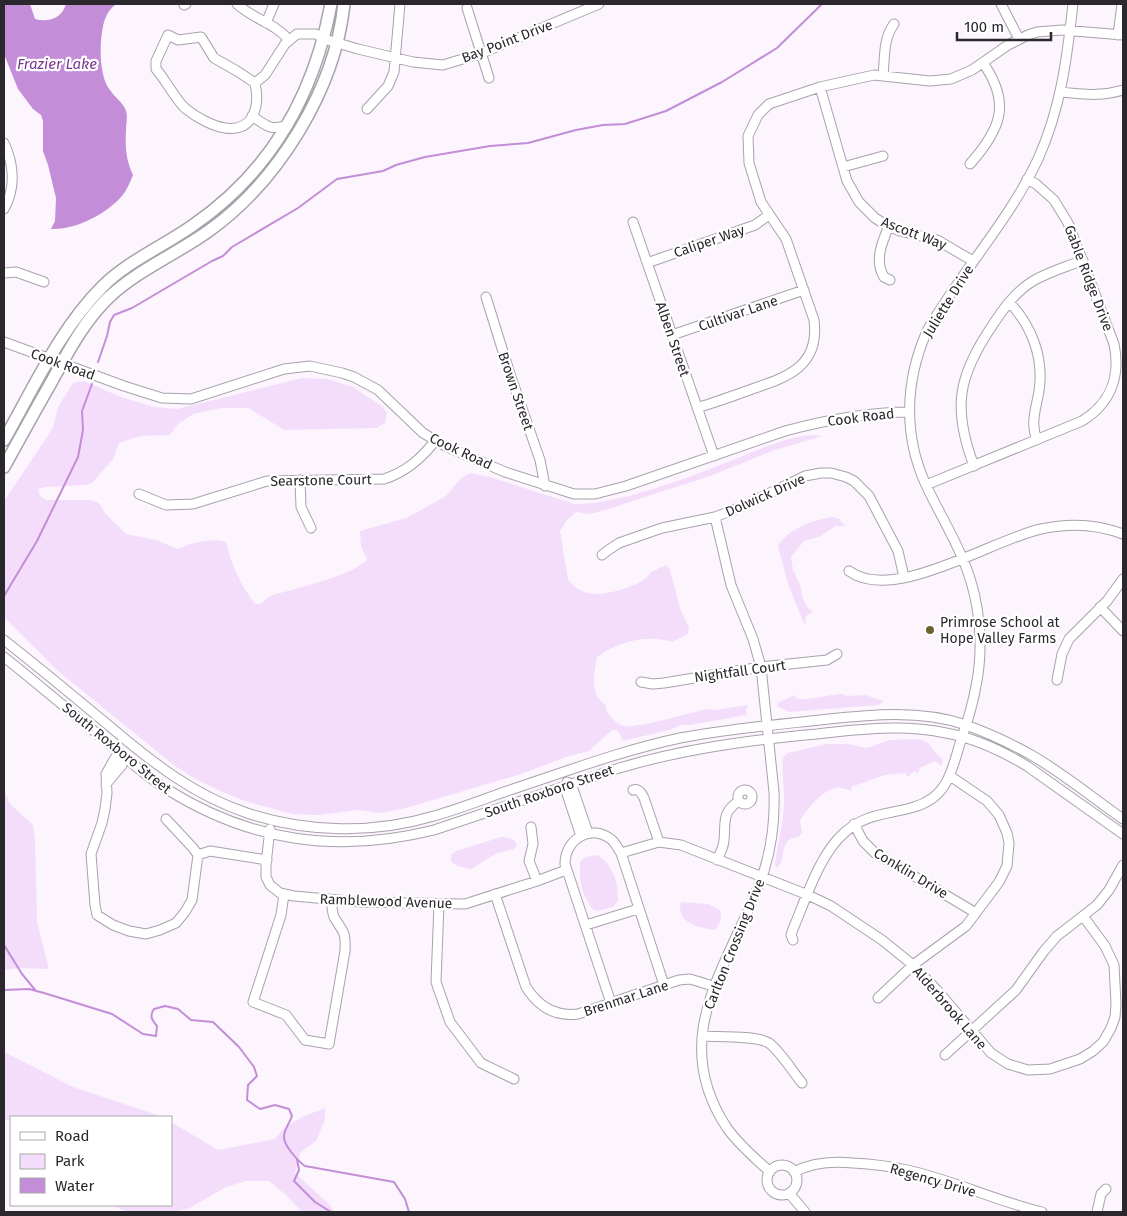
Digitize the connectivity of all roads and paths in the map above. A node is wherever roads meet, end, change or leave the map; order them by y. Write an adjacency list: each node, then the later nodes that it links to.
1 (237, 4): 12 (street)
2 (274, 4): 12 (street)
3 (331, 4): 16 (main road)
4 (344, 4): 19 (main road)
5 (400, 4): 21 (street)
6 (599, 4): 11 (street, Bay Point Drive)
7 (1001, 4): 17 (street)
8 (1073, 4): 14 (street, Juliette Drive)
9 (1122, 4): 15 (street)
10 (467, 8): 20 (street)
11 (580, 8): 20 (street, Bay Point Drive)
12 (266, 22): 18 (street)
13 (894, 24): 23 (street)
14 (1070, 32): 15 (street); 17 (street); 28 (street, Juliette Drive)
15 (1121, 35)
16 (324, 39): 18 (street, Bay Point Drive); 19 (street, Bay Point Drive); 31 (main road)
17 (1019, 39): 22 (street)
18 (289, 40): 25 (street)
19 (336, 43): 21 (street, Bay Point Drive); 55 (main road)
20 (482, 53): 21 (street, Bay Point Drive); 24 (street)
21 (396, 57): 29 (street)
22 (983, 63): 23 (street); 36 (street)
23 (883, 75): 26 (street)
24 (489, 78)
25 (254, 83): 30 (street); 30 (street)
26 (820, 88): 37 (street, Ascott Way); 40 (street)
27 (1123, 90): 28 (street)
28 (1060, 92): 38 (street, Juliette Drive)
29 (367, 109)
30 (252, 116): 32 (street)
31 (288, 125): 32 (street); 34 (main road)
32 (269, 128): 34 (street)
33 (4, 143): 39 (street)
34 (273, 146): 54 (main road)
35 (883, 156): 37 (street)
36 (970, 164)
37 (843, 167): 42 (street, Ascott Way)
38 (1027, 179): 43 (street, Gable Ridge Drive); 44 (street, Juliette Drive)
39 (4, 209)
40 (769, 214): 45 (street, Caliper Way); 49 (street)
41 (633, 222): 45 (street, Alben Street)
42 (889, 226): 44 (street, Ascott Way); 47 (street)
43 (1083, 260): 51 (street); 59 (street, Gable Ridge Drive)
44 (973, 261): 57 (street, Juliette Drive)
45 (647, 263): 52 (street, Alben Street)
46 (4, 273): 48 (street)
47 (890, 280)
48 (44, 282)
49 (804, 290): 52 (street, Cultivar Lane); 56 (street)
50 (486, 297): 66 (street, Brown Street)
51 (1009, 302): 59 (street); 62 (street)
52 (672, 335): 56 (street, Alben Street)
53 (4, 342): 54 (street, Cook Road)
54 (50, 358): 55 (street, Cook Road); 58 (main road)
55 (62, 363): 60 (street, Cook Road); 63 (main road)
56 (697, 408): 61 (street, Alben Street)
57 (909, 412): 61 (street, Cook Road); 65 (street, Juliette Drive)
58 (4, 440)
59 (1037, 440): 62 (street, Gable Ridge Drive)
60 (436, 441): 64 (street, Searstone Court); 66 (street, Cook Road)
61 (714, 456): 66 (street, Cook Road)
62 (974, 466): 65 (street, Gable Ridge Drive)
63 (4, 467)
64 (300, 480): 67 (street, Searstone Court); 69 (street)
65 (926, 485): 72 (street, Juliette Drive)
66 (545, 486)
67 (139, 494)
68 (715, 517): 71 (street, Dolwick Drive); 74 (street, Dolwick Drive); 81 (street, Carlton Crossing Drive)
69 (311, 528)
70 (1123, 534): 72 (street)
71 (602, 555)
72 (962, 559): 74 (street); 85 (street, Juliette Drive)
73 (849, 571): 74 (street)
74 (904, 577)
75 (1123, 579): 76 (street)
76 (1100, 607): 77 (street); 82 (street)
77 (1123, 631)
78 (4, 640): 96 (street, South Roxboro Street)
79 (838, 654): 81 (street, Nightfall Court)
80 (4, 657): 88 (street, South Roxboro Street)
81 (761, 667): 83 (street, Nightfall Court); 84 (street, Carlton Crossing Drive)
82 (1057, 680)
83 (642, 682)
84 (767, 725): 85 (street, South Roxboro Street); 87 (street, Carlton Crossing Drive); 89 (street, South Roxboro Street)
85 (966, 726): 86 (street, Juliette Drive); 95 (street, South Roxboro Street)
86 (962, 736): 87 (street, South Roxboro Street); 90 (street, Juliette Drive); 100 (street, South Roxboro Street)
87 (769, 738): 91 (street, South Roxboro Street); 109 (street, Carlton Crossing Drive)
88 (122, 758): 99 (street, South Roxboro Street); 104 (street)
89 (563, 772): 91 (street); 96 (street, South Roxboro Street)
90 (950, 776): 97 (street); 117 (street)
91 (568, 785): 99 (street, South Roxboro Street); 101 (street)
92 (633, 790): 102 (street)
93 (739, 801): 106 (street)
94 (166, 819): 104 (street)
95 (1123, 819)
96 (272, 820): 99 (street)
97 (854, 824): 113 (street); 117 (street, Conklin Drive)
98 (530, 827): 110 (street)
99 (270, 834): 105 (street)
100 (1123, 834)
101 (584, 835): 103 (street); 108 (street)
102 (659, 842): 103 (street); 106 (street, Alderbrook Lane)
103 (621, 853): 116 (street)
104 (198, 855): 105 (street)
105 (267, 860): 111 (street)
106 (717, 860): 109 (street, Alderbrook Lane)
107 (1123, 865): 118 (street)
108 (566, 870): 110 (street, Ramblewood Avenue); 119 (street)
109 (761, 877): 113 (street, Alderbrook Lane); 123 (street, Carlton Crossing Drive)
110 (537, 882): 112 (street, Ramblewood Avenue)
111 (284, 894): 114 (street, Ramblewood Avenue); 114 (street)
112 (495, 894): 115 (street, Ramblewood Avenue); 125 (street, Brenmar Lane)
113 (808, 896): 120 (street); 121 (street, Alderbrook Lane)
114 (331, 900): 115 (street, Ramblewood Avenue)
115 (438, 904): 129 (street)
116 (638, 909): 119 (street); 122 (street)
117 (976, 913): 121 (street)
118 (1083, 916): 126 (street); 126 (street, Alderbrook Lane)
119 (586, 925): 125 (street)
120 (793, 940)
121 (913, 965): 124 (street); 126 (street, Alderbrook Lane)
122 (664, 986): 123 (street, Brenmar Lane); 125 (street, Brenmar Lane)
123 (713, 986): 127 (street, Carlton Crossing Drive)
124 (878, 998)
125 (611, 1003)
126 (971, 1032): 128 (street)
127 (702, 1036): 130 (street); 131 (street, Carlton Crossing Drive)
128 (945, 1055)
129 (514, 1079)
130 (802, 1083)
131 (770, 1172): 132 (street); 134 (street)
132 (794, 1172): 134 (street); 136 (street, Regency Drive)
133 (1106, 1189): 137 (street)
134 (789, 1193): 135 (street)
135 (805, 1212)
136 (1042, 1212)
137 (1097, 1212)

